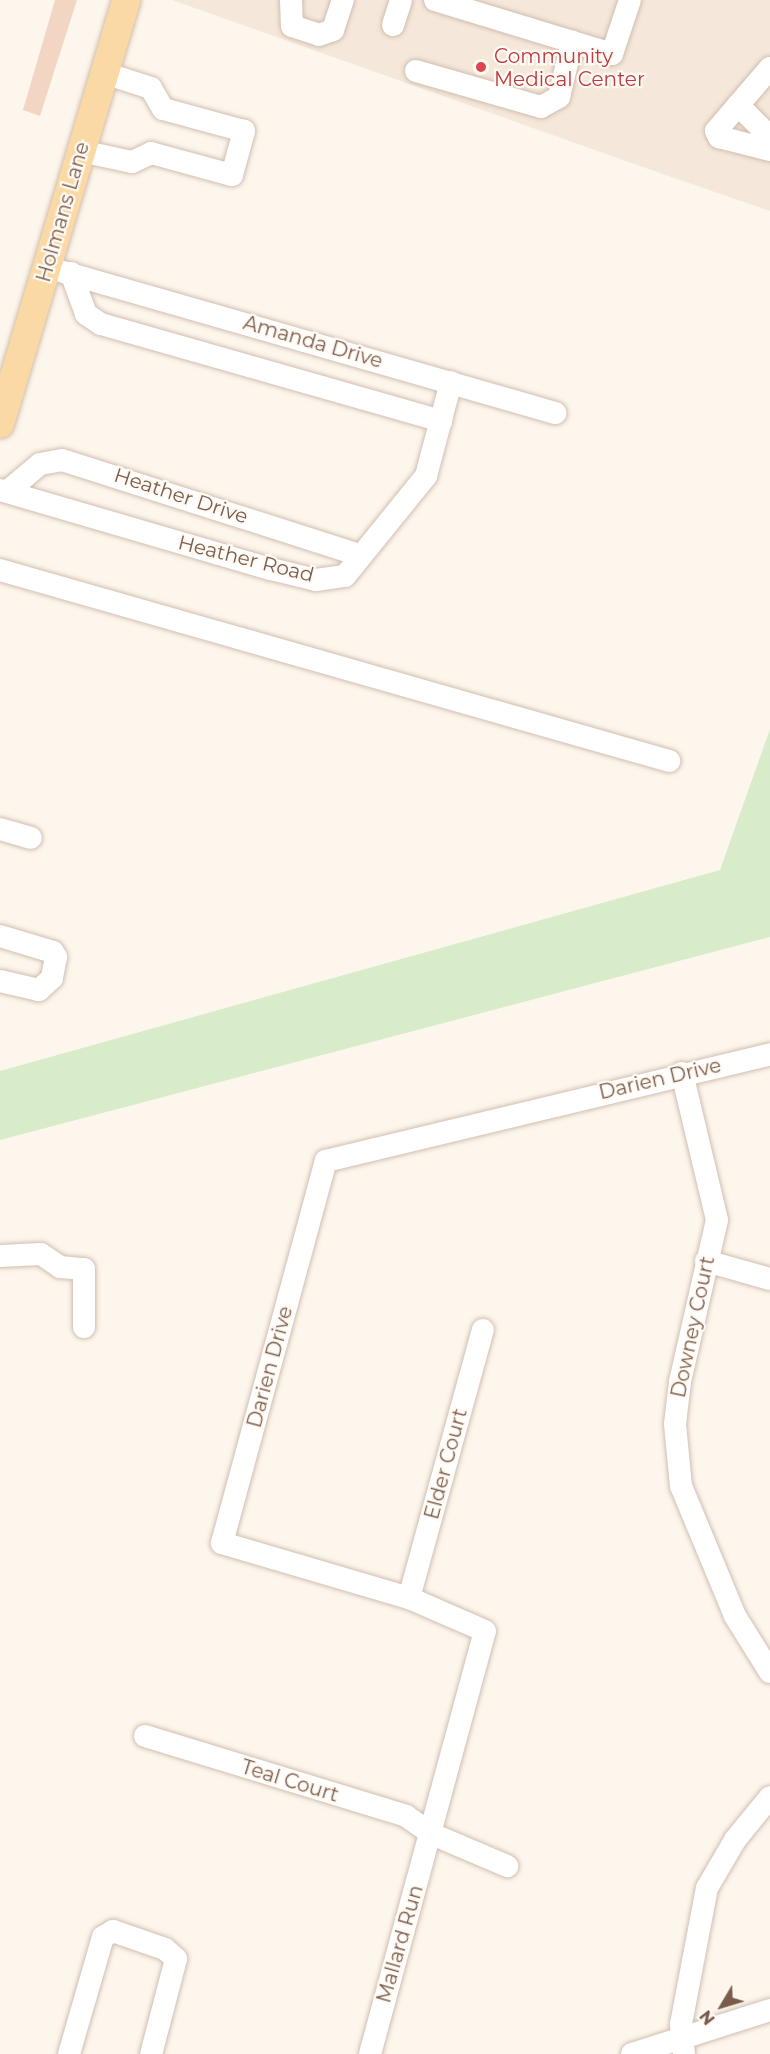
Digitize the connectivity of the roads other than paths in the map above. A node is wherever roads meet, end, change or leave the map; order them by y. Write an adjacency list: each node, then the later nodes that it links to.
1 (126, 0): 12 (main road, Holmans Lane)
2 (291, 0): 3 (street)
3 (343, 0)
4 (401, 0): 8 (street)
5 (435, 0): 7 (street)
6 (630, 0): 9 (street)
7 (492, 8): 9 (street)
8 (393, 25)
9 (572, 42): 11 (street)
10 (770, 68): 13 (street)
11 (416, 70)
12 (104, 73): 16 (main road, Holmans Lane); 16 (street)
13 (738, 105): 14 (street); 15 (street)
14 (770, 137)
15 (770, 150)
16 (81, 151): 17 (main road, Holmans Lane)
17 (58, 270): 18 (street, Amanda Drive); 20 (street, Amanda Drive); 21 (main road, Holmans Lane)
18 (451, 382): 19 (street, Amanda Drive); 20 (street, Heather Road)
19 (555, 413)
20 (441, 421): 23 (street, Heather Road)
21 (0, 424)
22 (4, 491): 23 (street, Heather Road); 23 (street, Heather Drive)
23 (360, 555)
24 (0, 570): 25 (street)
25 (669, 761)
26 (0, 829): 27 (street)
27 (31, 838)
28 (0, 936): 29 (street)
29 (0, 981)
30 (770, 1054): 31 (street, Darien Drive)
31 (682, 1073): 33 (street, Downey Court); 37 (street, Darien Drive)
32 (0, 1256): 35 (street)
33 (706, 1261): 34 (street); 38 (street, Downey Court)
34 (770, 1279)
35 (84, 1327)
36 (483, 1330): 37 (street, Elder Court)
37 (409, 1598): 41 (street, Darien Drive)
38 (770, 1672)
39 (145, 1736): 41 (street, Teal Court)
40 (770, 1797): 44 (street)
41 (432, 1834): 42 (street, Teal Court); 47 (street, Mallard Run)
42 (507, 1866)
43 (770, 2010): 44 (street)
44 (682, 2047): 48 (street)
45 (69, 2054): 46 (street)
46 (151, 2054)
47 (370, 2054)
48 (632, 2054)

